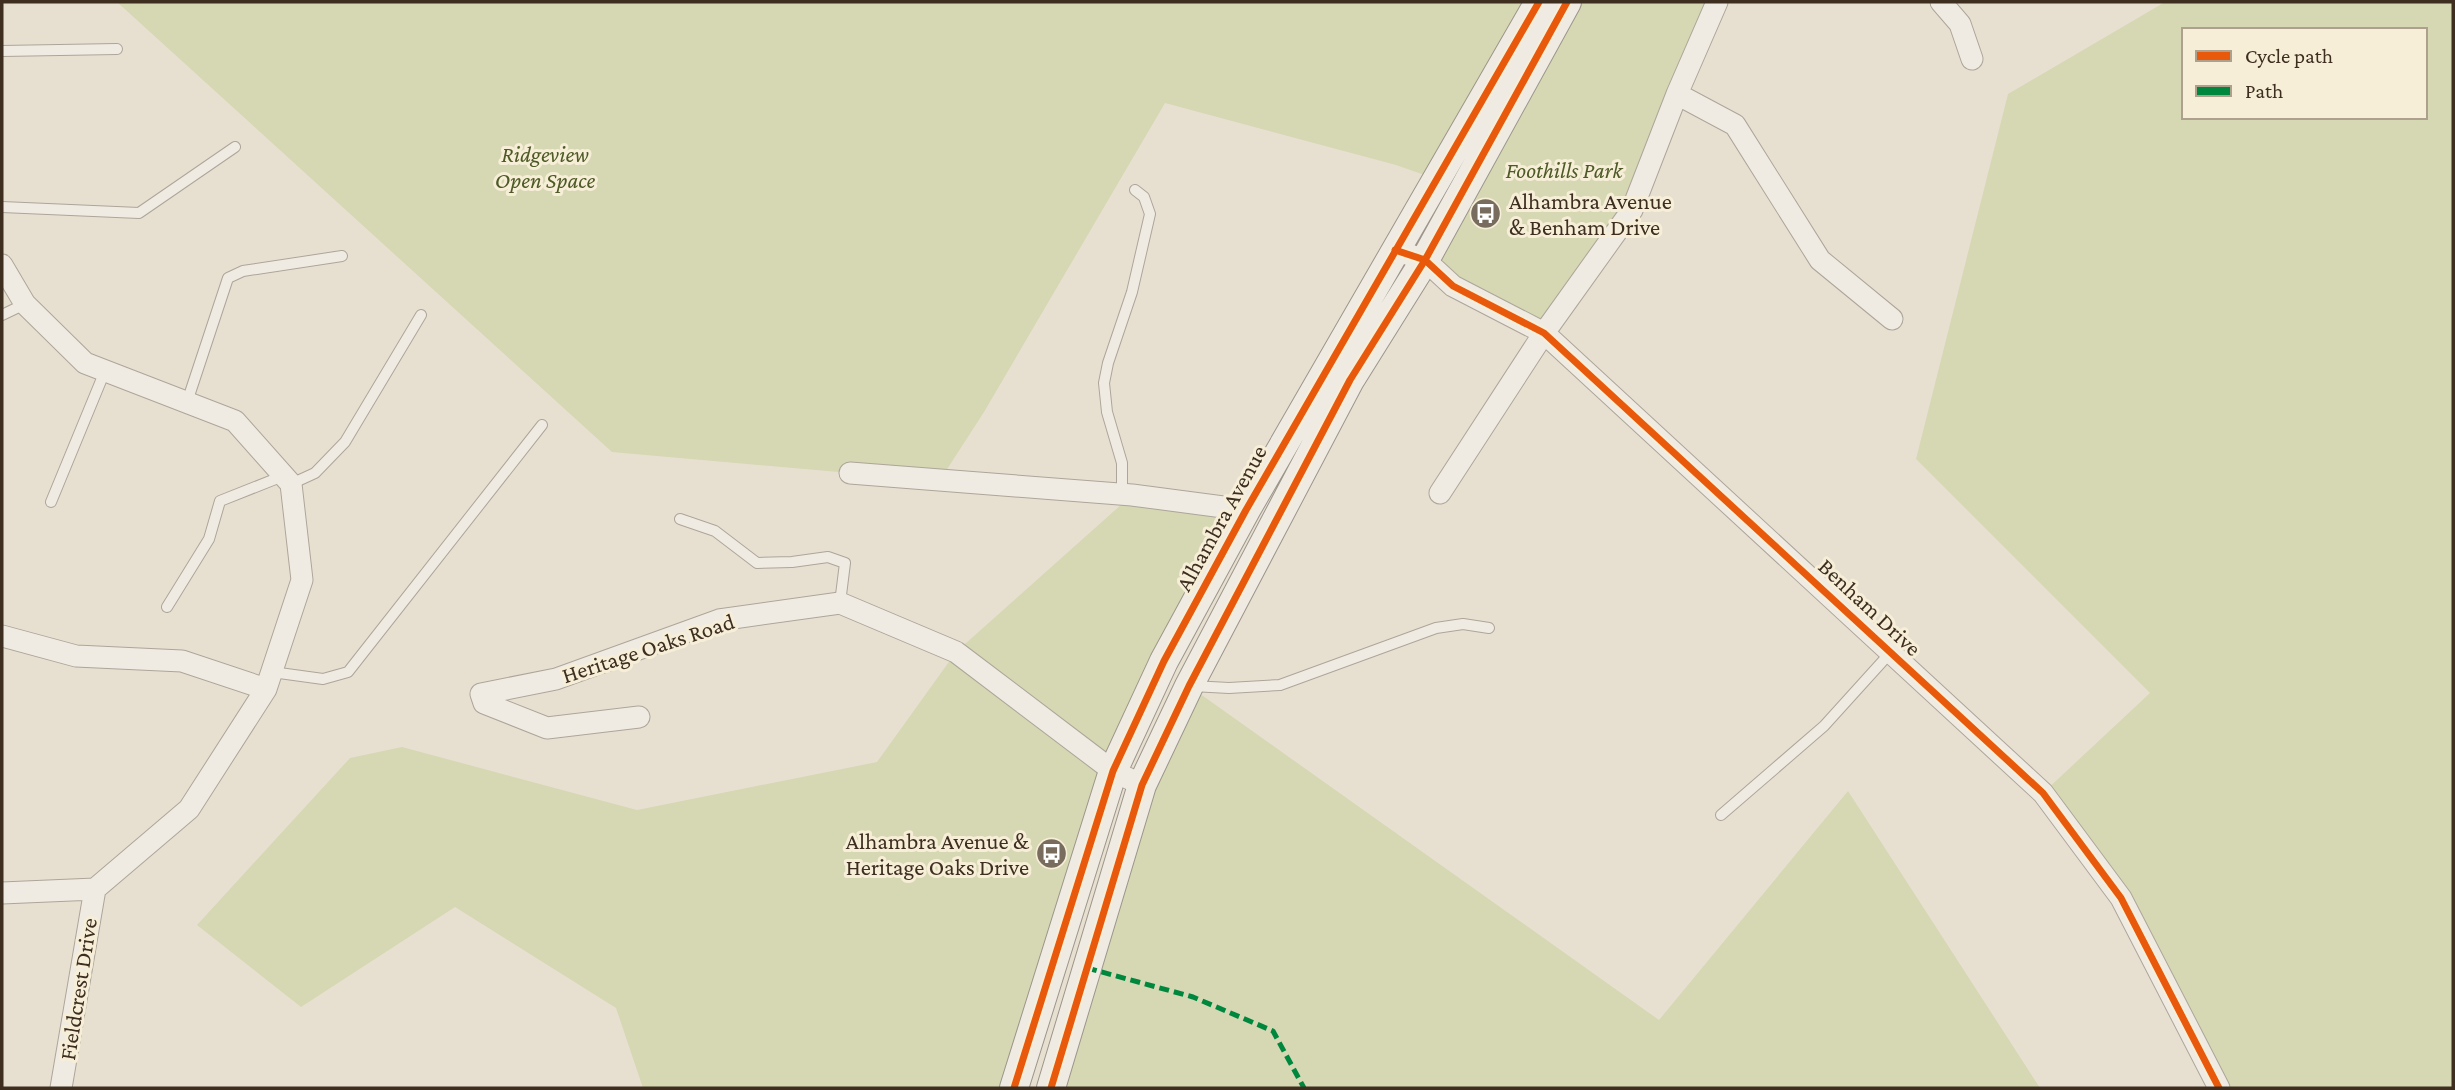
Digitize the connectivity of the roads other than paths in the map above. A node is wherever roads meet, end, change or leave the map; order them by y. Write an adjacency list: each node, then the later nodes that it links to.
1 (1539, 2): 12 (main road, Alhambra Avenue)
2 (1567, 2): 14 (main road)
3 (1717, 2): 8 (street)
4 (1941, 2): 7 (street)
5 (117, 49): 6 (lane)
6 (2, 51)
7 (1972, 59)
8 (1677, 94): 19 (street); 20 (street)
9 (234, 147): 11 (lane)
10 (1135, 190): 27 (lane)
11 (2, 207)
12 (1395, 250): 14 (street, Benham Drive); 29 (main road, Alhambra Avenue)
13 (342, 256): 22 (lane)
14 (1425, 260): 20 (street, Benham Drive); 37 (main road)
15 (2, 265): 16 (street)
16 (25, 304): 17 (lane); 21 (street)
17 (2, 315)
18 (421, 315): 25 (lane)
19 (1892, 319)
20 (1545, 333): 26 (street); 35 (street, Benham Drive)
21 (105, 371): 22 (street); 28 (lane)
22 (187, 402): 25 (street)
23 (542, 425): 36 (lane)
24 (850, 473): 27 (street)
25 (287, 480): 32 (lane); 36 (street)
26 (1440, 492)
27 (1122, 495): 29 (street)
28 (51, 502)
29 (1247, 510): 39 (main road, Alhambra Avenue)
30 (680, 519): 31 (lane)
31 (839, 603): 38 (street, Heritage Oaks Road); 39 (street)
32 (167, 607)
33 (1489, 628): 37 (lane)
34 (2, 636): 36 (street)
35 (1891, 652): 41 (lane); 47 (street, Benham Drive)
36 (269, 681): 42 (street)
37 (1189, 686): 40 (main road)
38 (639, 716)
39 (1113, 771): 40 (street); 45 (main road, Alhambra Avenue)
40 (1142, 785): 46 (main road)
41 (1721, 815)
42 (95, 889): 43 (street); 44 (street, Fieldcrest Drive)
43 (2, 893)
44 (61, 1088)
45 (1014, 1088)
46 (1051, 1088)
47 (2219, 1088)

